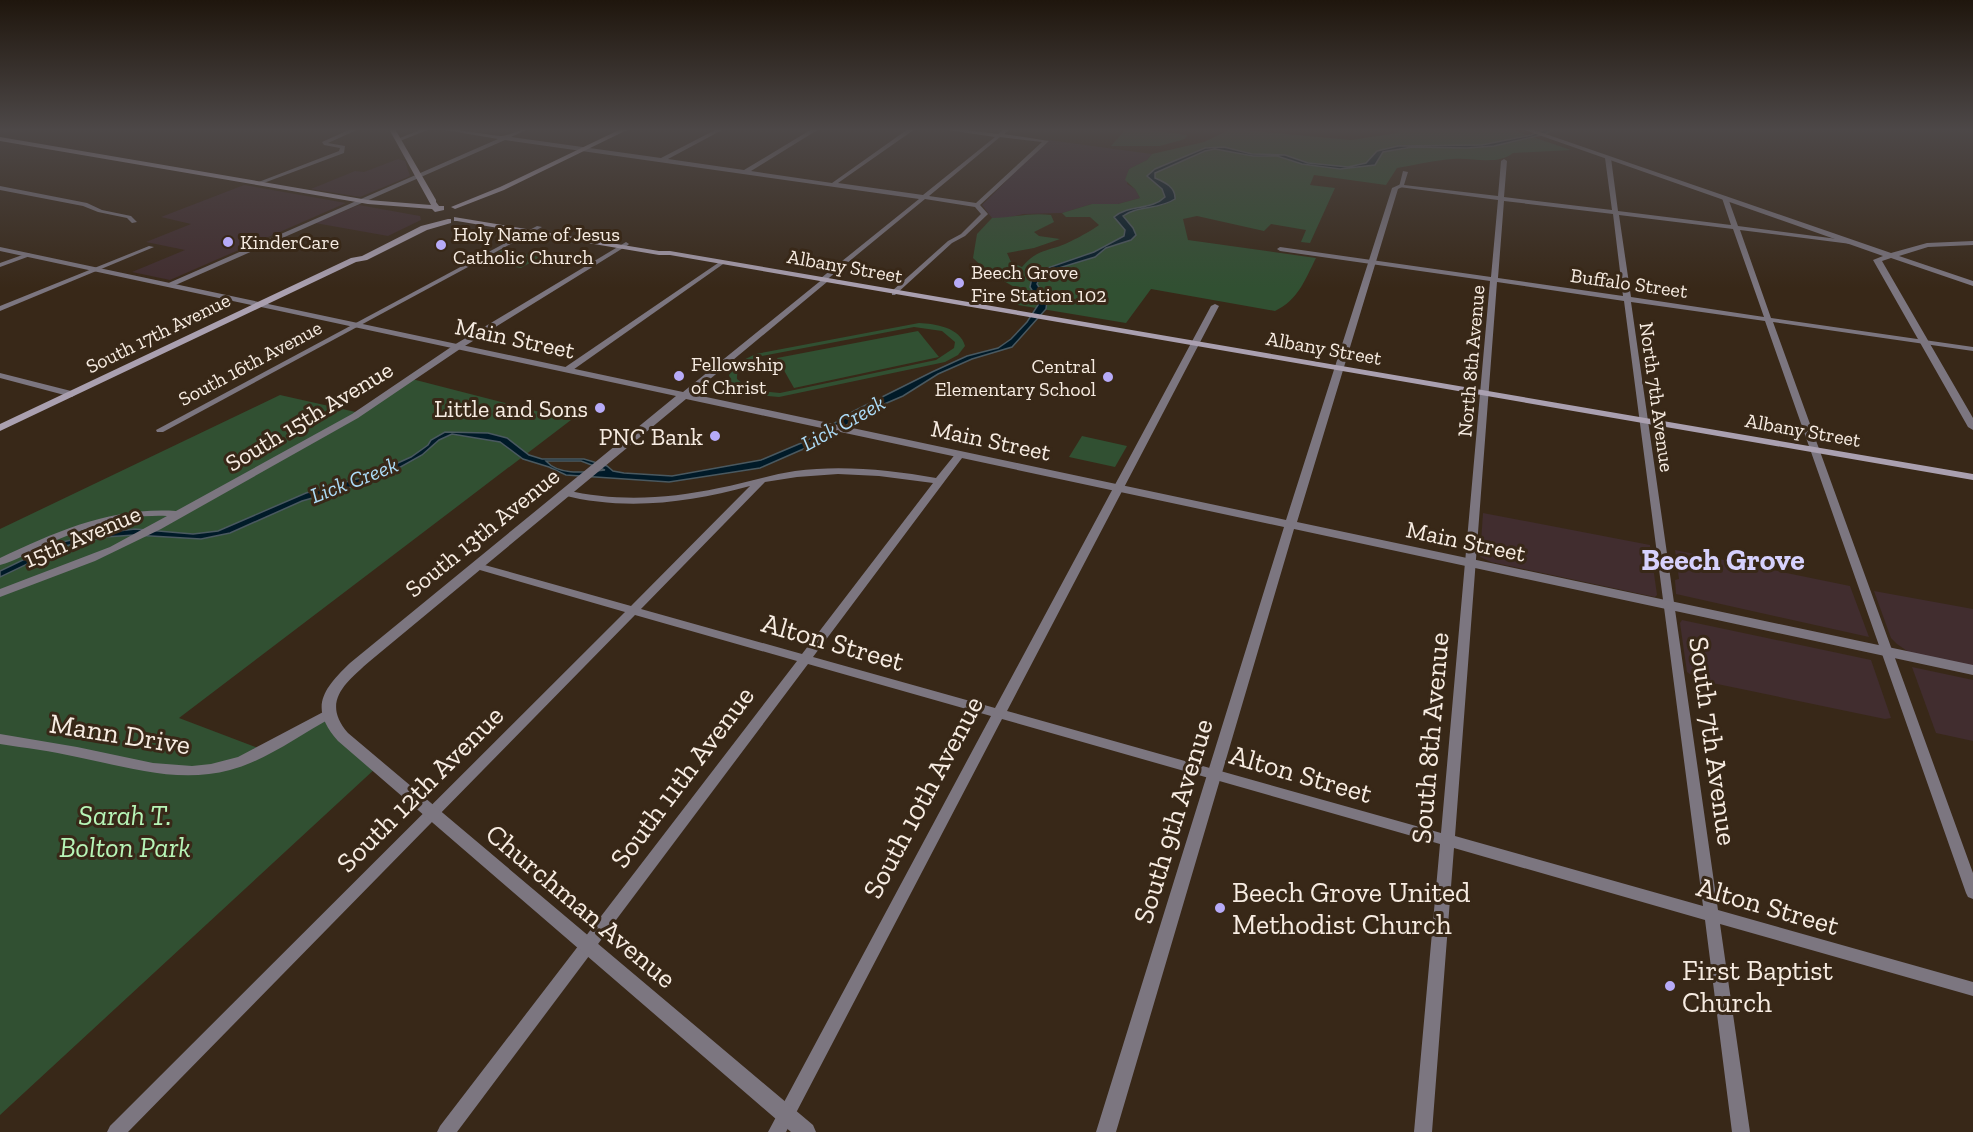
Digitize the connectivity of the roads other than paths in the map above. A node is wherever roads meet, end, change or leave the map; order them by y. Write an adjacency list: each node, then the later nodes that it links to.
1 (252, 182): 14 (main road)
2 (262, 182): 14 (street)
3 (402, 182): 22 (street)
4 (421, 182): 26 (main road)
5 (517, 182): 18 (main road)
6 (811, 182): 15 (street)
7 (837, 182): 15 (street)
8 (944, 182): 19 (street)
9 (1002, 182): 23 (street)
10 (1402, 182): 16 (street)
11 (1502, 182): 20 (street, North 8th Avenue)
12 (1611, 182): 28 (street, North 7th Avenue)
13 (1678, 182): 21 (street)
14 (259, 183): 22 (main road)
15 (832, 185): 19 (street)
16 (1401, 186): 20 (street); 44 (street, South 9th Avenue)
17 (0, 188): 30 (street)
18 (502, 189): 25 (main road); 27 (main road)
19 (924, 198): 23 (street); 47 (street)
20 (1501, 198): 28 (street); 48 (street, North 8th Avenue)
21 (1725, 198): 31 (street); 33 (street)
22 (359, 201): 24 (main road); 50 (street)
23 (977, 205): 51 (street)
24 (405, 207): 26 (main road); 26 (main road)
25 (453, 207): 26 (main road); 27 (main road, Albany Street)
26 (434, 208): 29 (main road, Albany Street); 42 (main road)
27 (469, 211): 29 (main road); 32 (main road, Albany Street)
28 (1615, 212): 31 (street); 52 (street, North 7th Avenue)
29 (453, 220): 32 (main road, Albany Street); 42 (main road)
30 (134, 222)
31 (1735, 227): 33 (street); 56 (street)
32 (536, 229): 35 (main road, Albany Street); 39 (main road, Albany Street); 57 (street, South 16th Avenue)
33 (1852, 242): 41 (street)
34 (1973, 243): 41 (street)
35 (625, 245): 39 (main road, Albany Street); 60 (street, South 15th Avenue)
36 (151, 247): 46 (street)
37 (0, 249): 40 (street, Main Street)
38 (1280, 249): 44 (street, Buffalo Street)
39 (670, 253): 43 (main road, Albany Street)
40 (28, 255): 45 (street); 46 (street, Main Street)
41 (1890, 255): 49 (street); 58 (street)
42 (354, 260): 53 (main road, South 17th Avenue)
43 (723, 262): 47 (main road, Albany Street); 63 (street)
44 (1371, 262): 48 (street, Buffalo Street); 62 (street, South 9th Avenue)
45 (0, 266)
46 (96, 270): 50 (street, Main Street); 55 (street)
47 (824, 280): 51 (main road, Albany Street); 67 (street, South 13th Avenue)
48 (1494, 280): 52 (street, Buffalo Street); 65 (street, North 8th Avenue)
49 (1973, 284)
50 (168, 285): 53 (street, Main Street)
51 (895, 292): 59 (main road, Albany Street)
52 (1626, 299): 56 (street, Buffalo Street); 68 (street, North 7th Avenue)
53 (260, 304): 57 (street, Main Street); 66 (main road, South 17th Avenue)
54 (1215, 306): 59 (street, South 10th Avenue)
55 (0, 309)
56 (1768, 319): 58 (street, Buffalo Street); 72 (street)
57 (356, 325): 60 (street, Main Street); 71 (street, South 16th Avenue)
58 (1923, 342): 61 (street, Buffalo Street); 69 (street)
59 (1196, 344): 62 (main road, Albany Street); 77 (street, South 10th Avenue)
60 (457, 347): 63 (street, Main Street); 79 (street, South 15th Avenue)
61 (1973, 349)
62 (1337, 368): 65 (main road, Albany Street); 80 (street, South 9th Avenue)
63 (567, 370): 67 (street, Main Street)
64 (0, 375): 66 (street)
65 (1485, 393): 68 (main road, Albany Street); 82 (street, North 8th Avenue)
66 (72, 394): 70 (main road, South 17th Avenue)
67 (684, 395): 73 (street, Main Street); 78 (street, South 13th Avenue)
68 (1644, 421): 72 (main road, Albany Street); 85 (street, North 7th Avenue)
69 (1973, 427)
70 (0, 428)
71 (160, 430)
72 (1815, 450): 74 (main road, Albany Street); 87 (street)
73 (960, 454): 76 (street, South 11th Avenue); 77 (street, Main Street)
74 (1973, 477)
75 (761, 481): 76 (street); 78 (street); 86 (street, South 12th Avenue)
76 (940, 482): 88 (street, South 11th Avenue)
77 (1117, 488): 80 (street, Main Street); 90 (street, South 10th Avenue)
78 (569, 490): 83 (street, South 13th Avenue)
79 (178, 514): 81 (street); 84 (street, 15th Avenue)
80 (1290, 525): 82 (street, Main Street); 93 (street, South 9th Avenue)
81 (0, 562)
82 (1470, 563): 85 (street, Main Street); 95 (street, South 8th Avenue)
83 (477, 566): 86 (street, Alton Street); 91 (street, South 13th Avenue)
84 (0, 593)
85 (1668, 606): 87 (street, Main Street); 97 (street, South 7th Avenue)
86 (633, 610): 88 (street, Alton Street); 94 (street, South 12th Avenue)
87 (1887, 652): 89 (street, Main Street); 96 (street)
88 (805, 659): 90 (street, Alton Street); 98 (street, South 11th Avenue)
89 (1973, 670)
90 (998, 713): 93 (street, Alton Street); 100 (street, South 10th Avenue)
91 (327, 715): 92 (street, Mann Drive); 94 (street, Churchman Avenue)
92 (0, 739)
93 (1214, 775): 95 (street, Alton Street); 105 (street, South 9th Avenue)
94 (432, 814): 98 (street, Churchman Avenue); 101 (street, South 12th Avenue)
95 (1447, 841): 97 (street, Alton Street); 106 (street, South 8th Avenue)
96 (1973, 893)
97 (1711, 915): 99 (street, Alton Street); 107 (street, South 7th Avenue)
98 (587, 947): 100 (street, Churchman Avenue); 102 (street, South 11th Avenue)
99 (1973, 989)
100 (786, 1114): 103 (street, South 10th Avenue); 104 (street, Churchman Avenue)
101 (116, 1132)
102 (446, 1132)
103 (777, 1132)
104 (806, 1132)
105 (1106, 1132)
106 (1423, 1132)
107 (1741, 1132)

